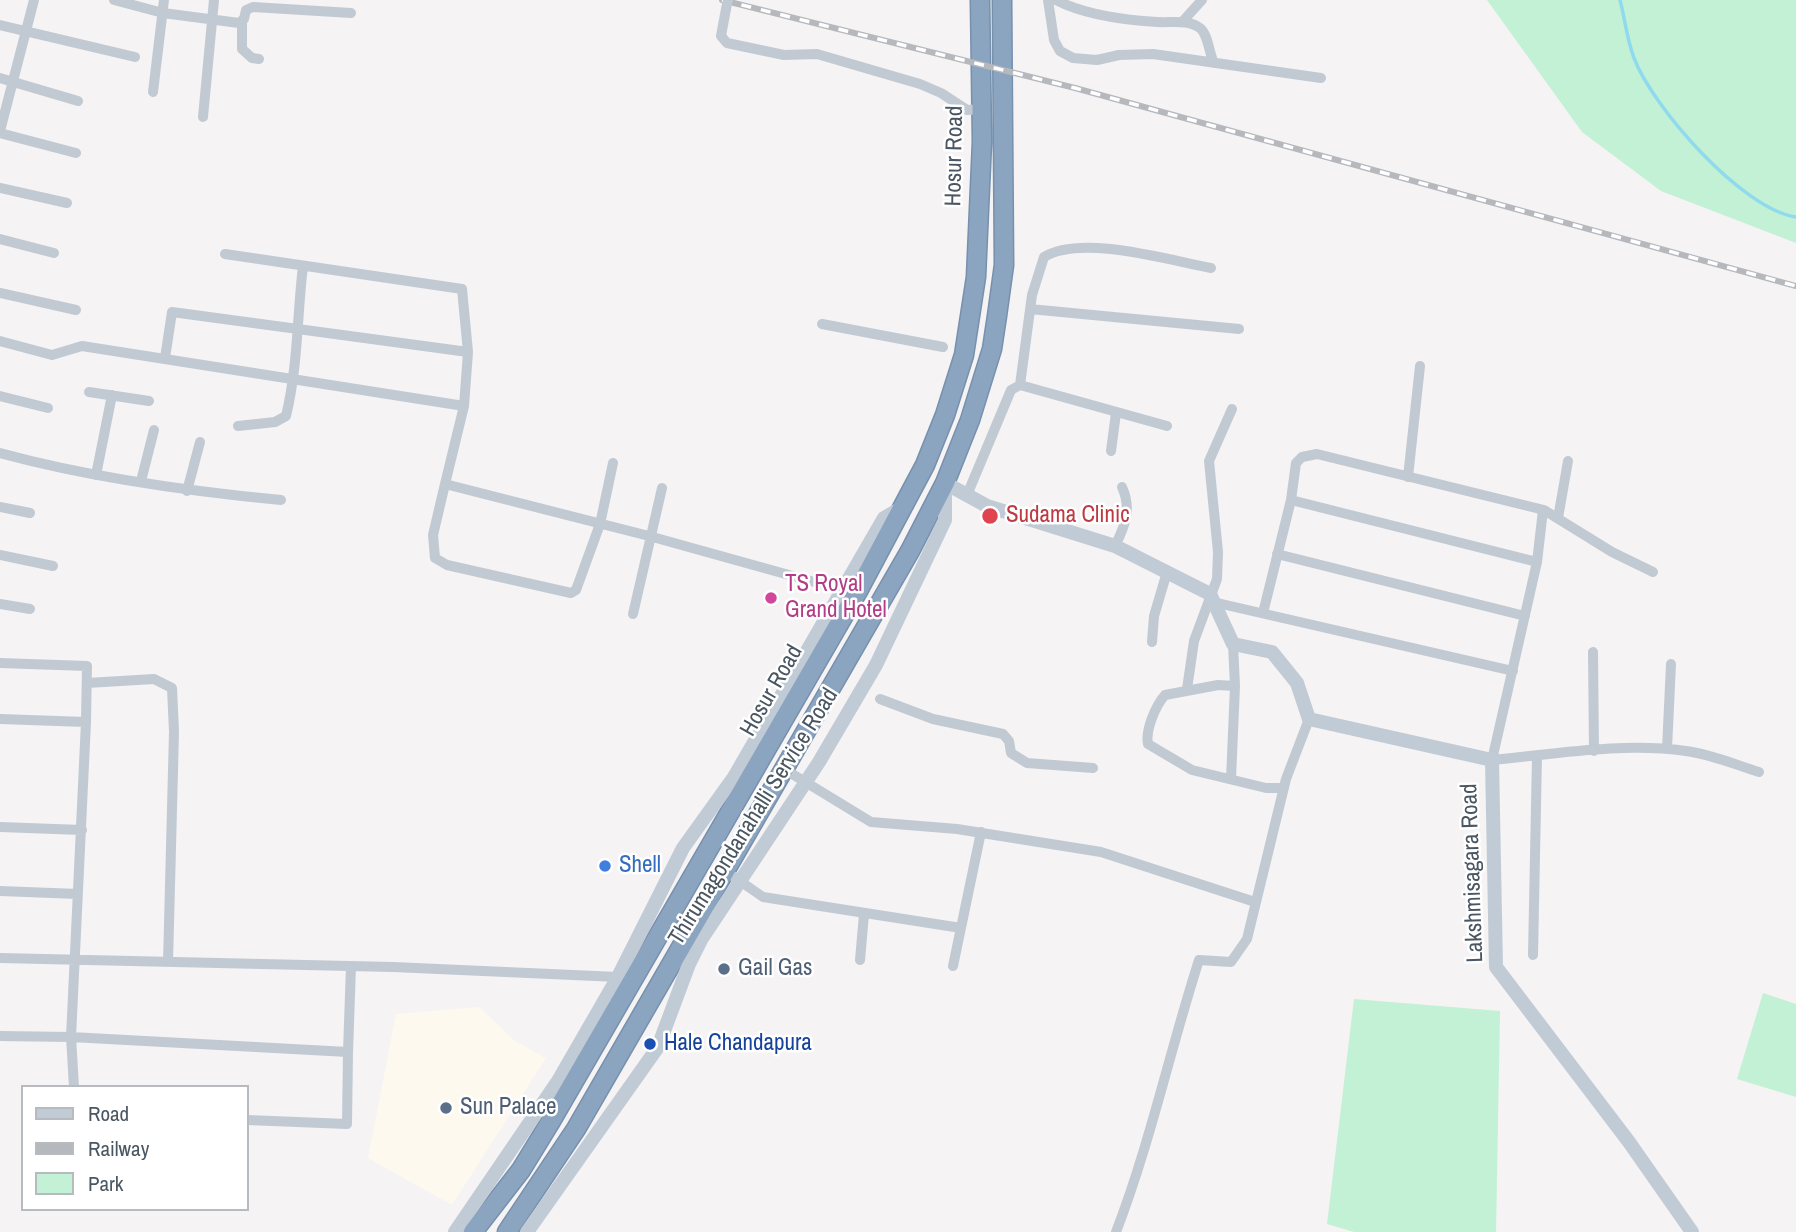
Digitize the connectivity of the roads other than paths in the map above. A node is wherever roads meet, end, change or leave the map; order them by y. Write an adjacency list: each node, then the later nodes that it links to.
1 (34, 0): 17 (street)
2 (114, 0): 11 (street)
3 (164, 0): 11 (street)
4 (214, 0): 13 (street)
5 (980, 0): 26 (highway, Hosur Road)
6 (1002, 0): 69 (highway, Hosur Road)
7 (1048, 0): 20 (street)
8 (1056, 0): 14 (street)
9 (1202, 0): 14 (street)
10 (727, 4): 26 (street)
11 (163, 13): 13 (street); 24 (street)
12 (351, 13): 15 (street)
13 (211, 20): 15 (street); 27 (street)
14 (1183, 21): 20 (street)
15 (242, 22): 19 (street)
16 (0, 25): 17 (street)
17 (27, 30): 18 (street); 23 (street)
18 (135, 57)
19 (259, 59)
20 (1214, 63): 22 (street)
21 (0, 78): 23 (street)
22 (1321, 78)
23 (12, 81): 25 (street); 28 (street)
24 (153, 92)
25 (78, 101)
26 (982, 109): 78 (highway, Hosur Road)
27 (203, 117)
28 (0, 132): 29 (street)
29 (76, 153)
30 (0, 188): 31 (street)
31 (67, 203)
32 (0, 239): 33 (street)
33 (54, 253)
34 (225, 254): 35 (street)
35 (303, 266): 42 (street); 45 (street)
36 (1211, 268): 38 (street)
37 (0, 293): 39 (street)
38 (1030, 309): 41 (street); 49 (street)
39 (76, 310)
40 (822, 324): 44 (street)
41 (1240, 329)
42 (296, 330): 45 (street); 46 (street); 48 (street)
43 (0, 341): 46 (street)
44 (943, 347)
45 (468, 352): 54 (street)
46 (165, 358): 48 (street)
47 (1420, 366): 67 (street)
48 (296, 378): 54 (street); 58 (street)
49 (1020, 385): 57 (street); 74 (street)
50 (89, 392): 52 (street)
51 (0, 396): 55 (street)
52 (113, 396): 53 (street); 66 (street)
53 (149, 401)
54 (464, 406): 70 (street)
55 (48, 408)
56 (1232, 409): 92 (street)
57 (1116, 413): 59 (street); 62 (street)
58 (238, 426)
59 (1167, 426)
60 (154, 430): 68 (street)
61 (200, 442): 73 (street)
62 (1111, 451)
63 (0, 453): 66 (street)
64 (1568, 461): 81 (street)
65 (613, 463): 82 (street)
66 (96, 475): 68 (street)
67 (1408, 477): 76 (street); 79 (street)
68 (141, 481): 73 (street)
69 (945, 483): 74 (street); 116 (highway, Hosur Road); 119 (street, Thirumagondanahalli Service Road)
70 (445, 484): 82 (street); 82 (street)
71 (1122, 487): 84 (street)
72 (662, 488): 83 (street)
73 (187, 491): 75 (street)
74 (967, 495): 84 (street)
75 (281, 500)
76 (1291, 500): 85 (street); 87 (street)
77 (0, 507): 80 (street)
78 (903, 507): 91 (street); 145 (highway, Hosur Road)
79 (1544, 510): 81 (street); 87 (street)
80 (30, 513)
81 (1558, 518): 90 (street)
82 (600, 524): 83 (street)
83 (649, 536): 91 (street); 96 (street)
84 (1115, 546): 89 (street)
85 (1277, 554): 95 (street); 97 (street)
86 (0, 555): 88 (street)
87 (1537, 562): 97 (street)
88 (53, 566)
89 (1167, 572): 92 (street); 98 (street)
90 (1654, 572)
91 (843, 590): 138 (street)
92 (1211, 598): 95 (street); 99 (street); 106 (street)
93 (0, 604): 94 (street)
94 (30, 610)
95 (1263, 613): 103 (street)
96 (633, 614)
97 (1525, 616): 103 (street)
98 (1152, 642)
99 (1233, 645): 105 (street); 109 (street)
100 (1593, 652): 112 (street)
101 (0, 663): 104 (street)
102 (1671, 664): 111 (street)
103 (1513, 671): 114 (street)
104 (87, 683): 110 (street); 135 (street)
105 (1234, 685): 106 (street); 118 (street)
106 (1187, 690): 118 (street)
107 (880, 699): 115 (street)
108 (0, 719): 110 (street)
109 (1309, 719): 114 (street, Lakshmisagara Road); 120 (street)
110 (86, 722): 122 (street)
111 (1668, 749): 112 (street); 117 (street)
112 (1594, 751): 113 (street)
113 (1537, 756): 114 (street); 131 (street)
114 (1492, 760): 149 (street, Lakshmisagara Road)
115 (1093, 768)
116 (784, 769): 119 (street); 124 (highway, Hosur Road)
117 (1759, 772)
118 (1231, 779): 120 (street)
119 (804, 784): 123 (street); 125 (street, Thirumagondanahalli Service Road)
120 (1284, 788): 128 (street)
121 (0, 827): 122 (street)
122 (82, 830): 127 (street)
123 (981, 832): 128 (street); 130 (street)
124 (724, 870): 125 (street); 146 (highway, Hosur Road)
125 (741, 880): 129 (street); 147 (street, Thirumagondanahalli Service Road)
126 (0, 891): 127 (street)
127 (78, 894): 133 (street)
128 (1255, 902): 148 (street)
129 (864, 914): 130 (street); 134 (street)
130 (961, 928): 137 (street)
131 (1533, 956)
132 (0, 958): 133 (street)
133 (74, 960): 135 (street); 140 (street)
134 (860, 960)
135 (168, 962): 136 (street)
136 (351, 966): 138 (street); 141 (street)
137 (953, 966)
138 (618, 977): 144 (street)
139 (0, 1036): 140 (street)
140 (71, 1037): 141 (street); 142 (street)
141 (348, 1052): 143 (street)
142 (74, 1085)
143 (248, 1121)
144 (454, 1232)
145 (473, 1232)
146 (507, 1232)
147 (527, 1232)
148 (1116, 1232)
149 (1692, 1232)

